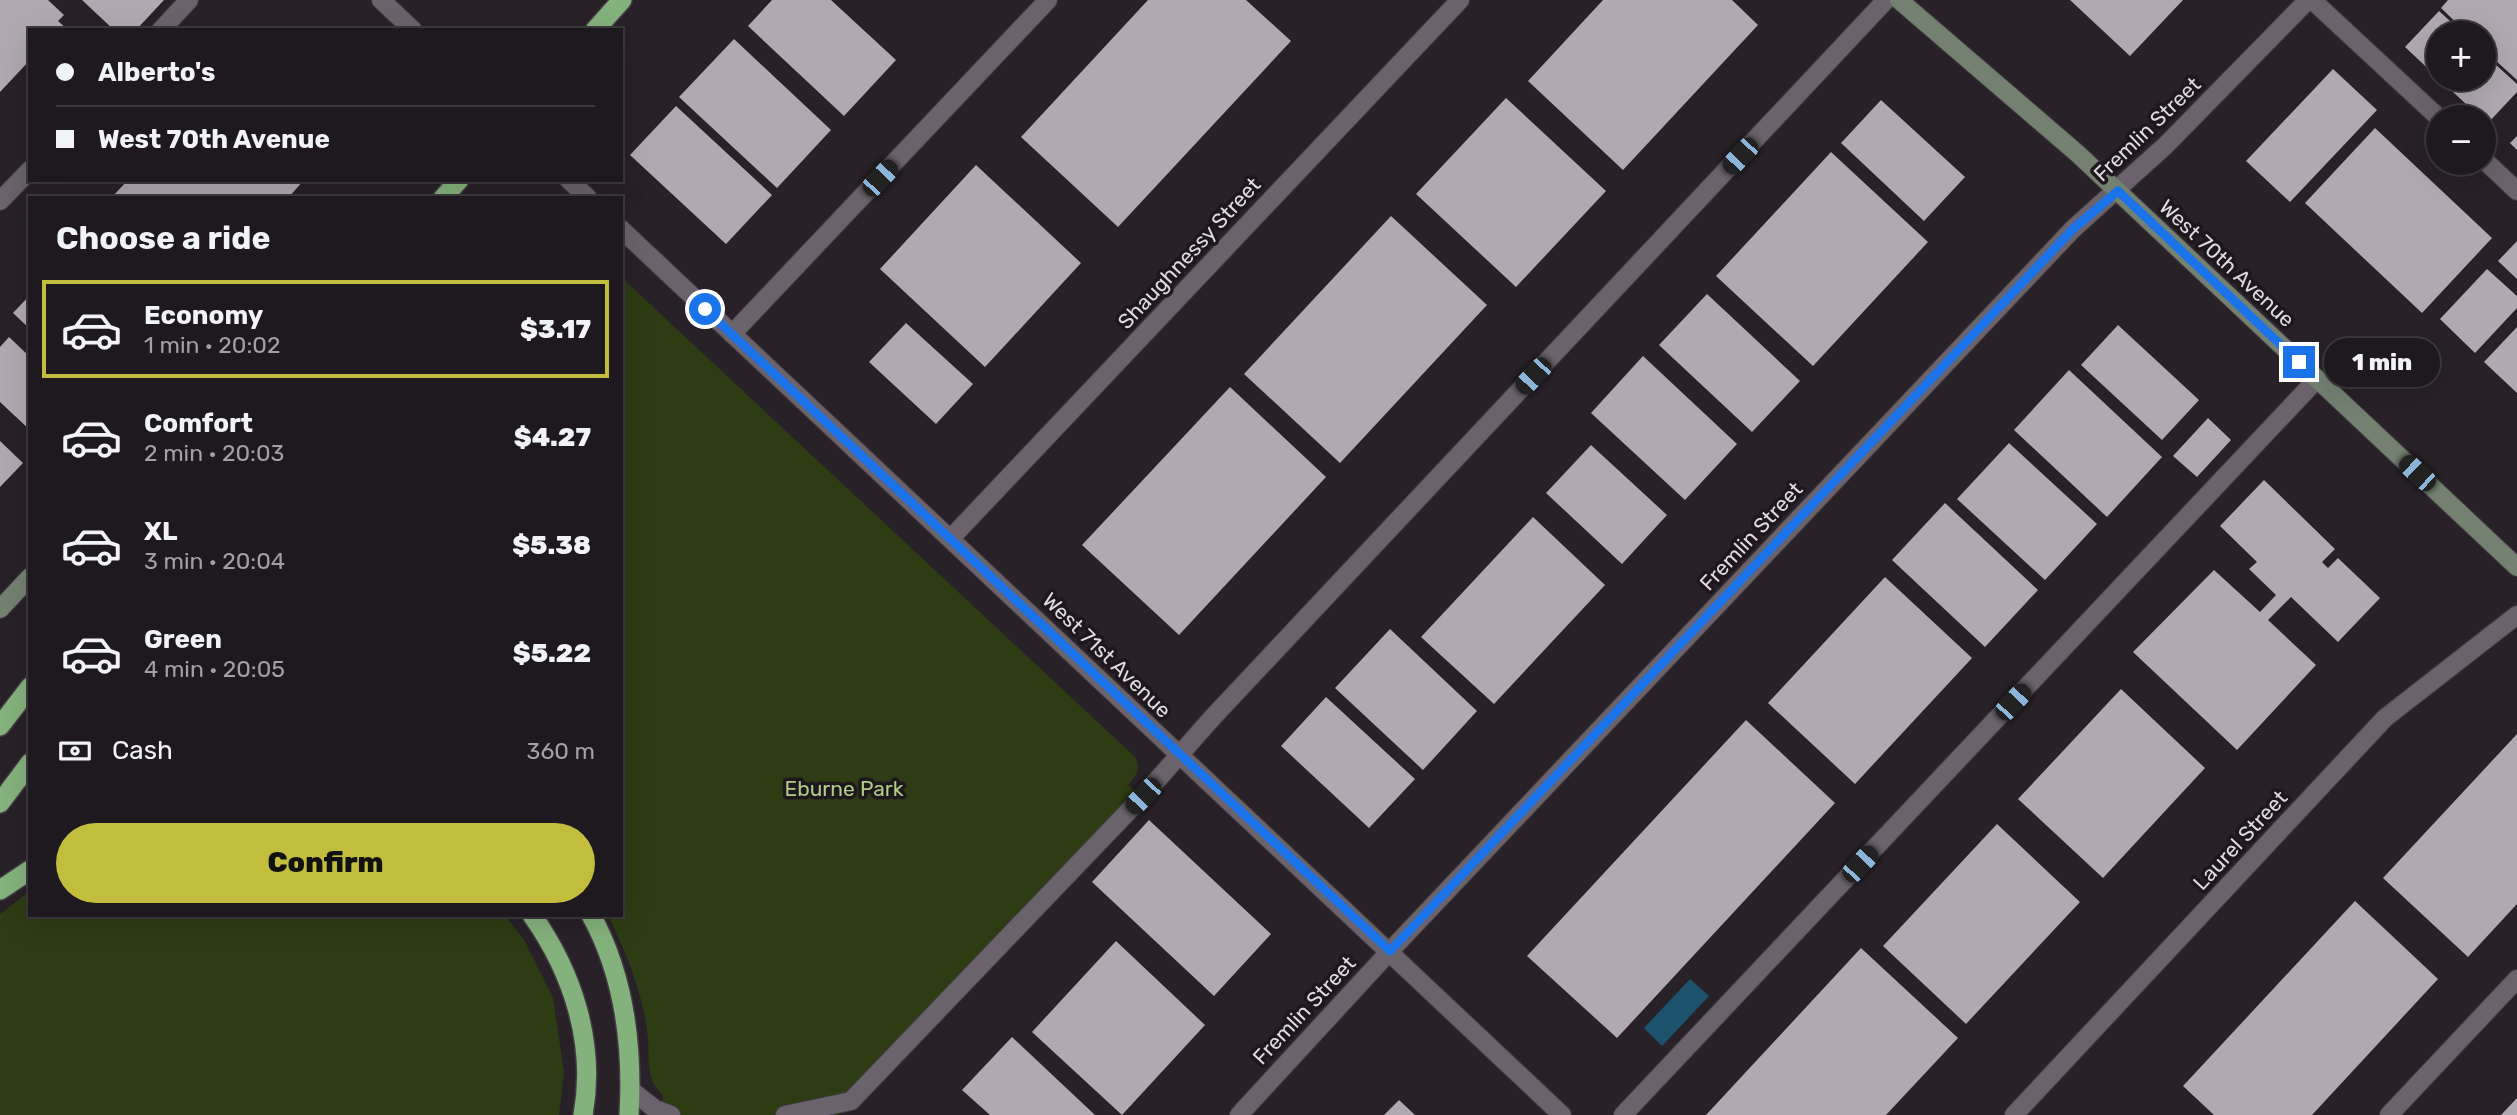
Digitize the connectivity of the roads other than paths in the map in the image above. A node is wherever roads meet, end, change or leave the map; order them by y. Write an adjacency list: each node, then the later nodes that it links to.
1 (189, 0): 9 (street)
2 (381, 0): 10 (street)
3 (622, 0): 11 (highway)
4 (1048, 0): 23 (street)
5 (1460, 0): 25 (street, Shaughnessy Street)
6 (1886, 0): 32 (street)
7 (1899, 0): 17 (main road, West 70th Avenue)
8 (2310, 0): 12 (street); 17 (street, Fremlin Street)
9 (163, 28)
10 (411, 28)
11 (597, 28)
12 (2426, 106)
13 (2496, 171): 18 (street)
14 (28, 172): 21 (street)
15 (457, 182): 19 (highway)
16 (571, 182): 20 (street)
17 (2118, 191): 24 (main road, West 70th Avenue); 39 (street, Fremlin Street)
18 (2517, 191)
19 (445, 196)
20 (586, 196)
21 (0, 201)
22 (623, 231): 23 (street, West 71st Avenue)
23 (733, 334): 25 (street, West 71st Avenue)
24 (2317, 379): 26 (main road, West 70th Avenue); 49 (street)
25 (951, 538): 32 (street, West 71st Avenue)
26 (2517, 567)
27 (28, 579): 28 (main road)
28 (0, 609)
29 (2517, 615): 50 (street, Laurel Street)
30 (28, 690): 31 (highway)
31 (0, 726)
32 (1180, 755): 39 (street, West 71st Avenue); 46 (street)
33 (28, 766): 34 (highway)
34 (0, 803)
35 (28, 871): 36 (highway)
36 (0, 890)
37 (533, 917): 42 (highway)
38 (592, 917): 41 (highway)
39 (1390, 951): 47 (street, Fremlin Street); 48 (street, West 71st Avenue)
40 (2517, 979): 51 (street)
41 (631, 1090): 43 (highway); 44 (street)
42 (583, 1115)
43 (629, 1115)
44 (671, 1115)
45 (785, 1115): 46 (street)
46 (790, 1115)
47 (1239, 1115)
48 (1562, 1115)
49 (1623, 1115)
50 (2014, 1115)
51 (2389, 1115)

